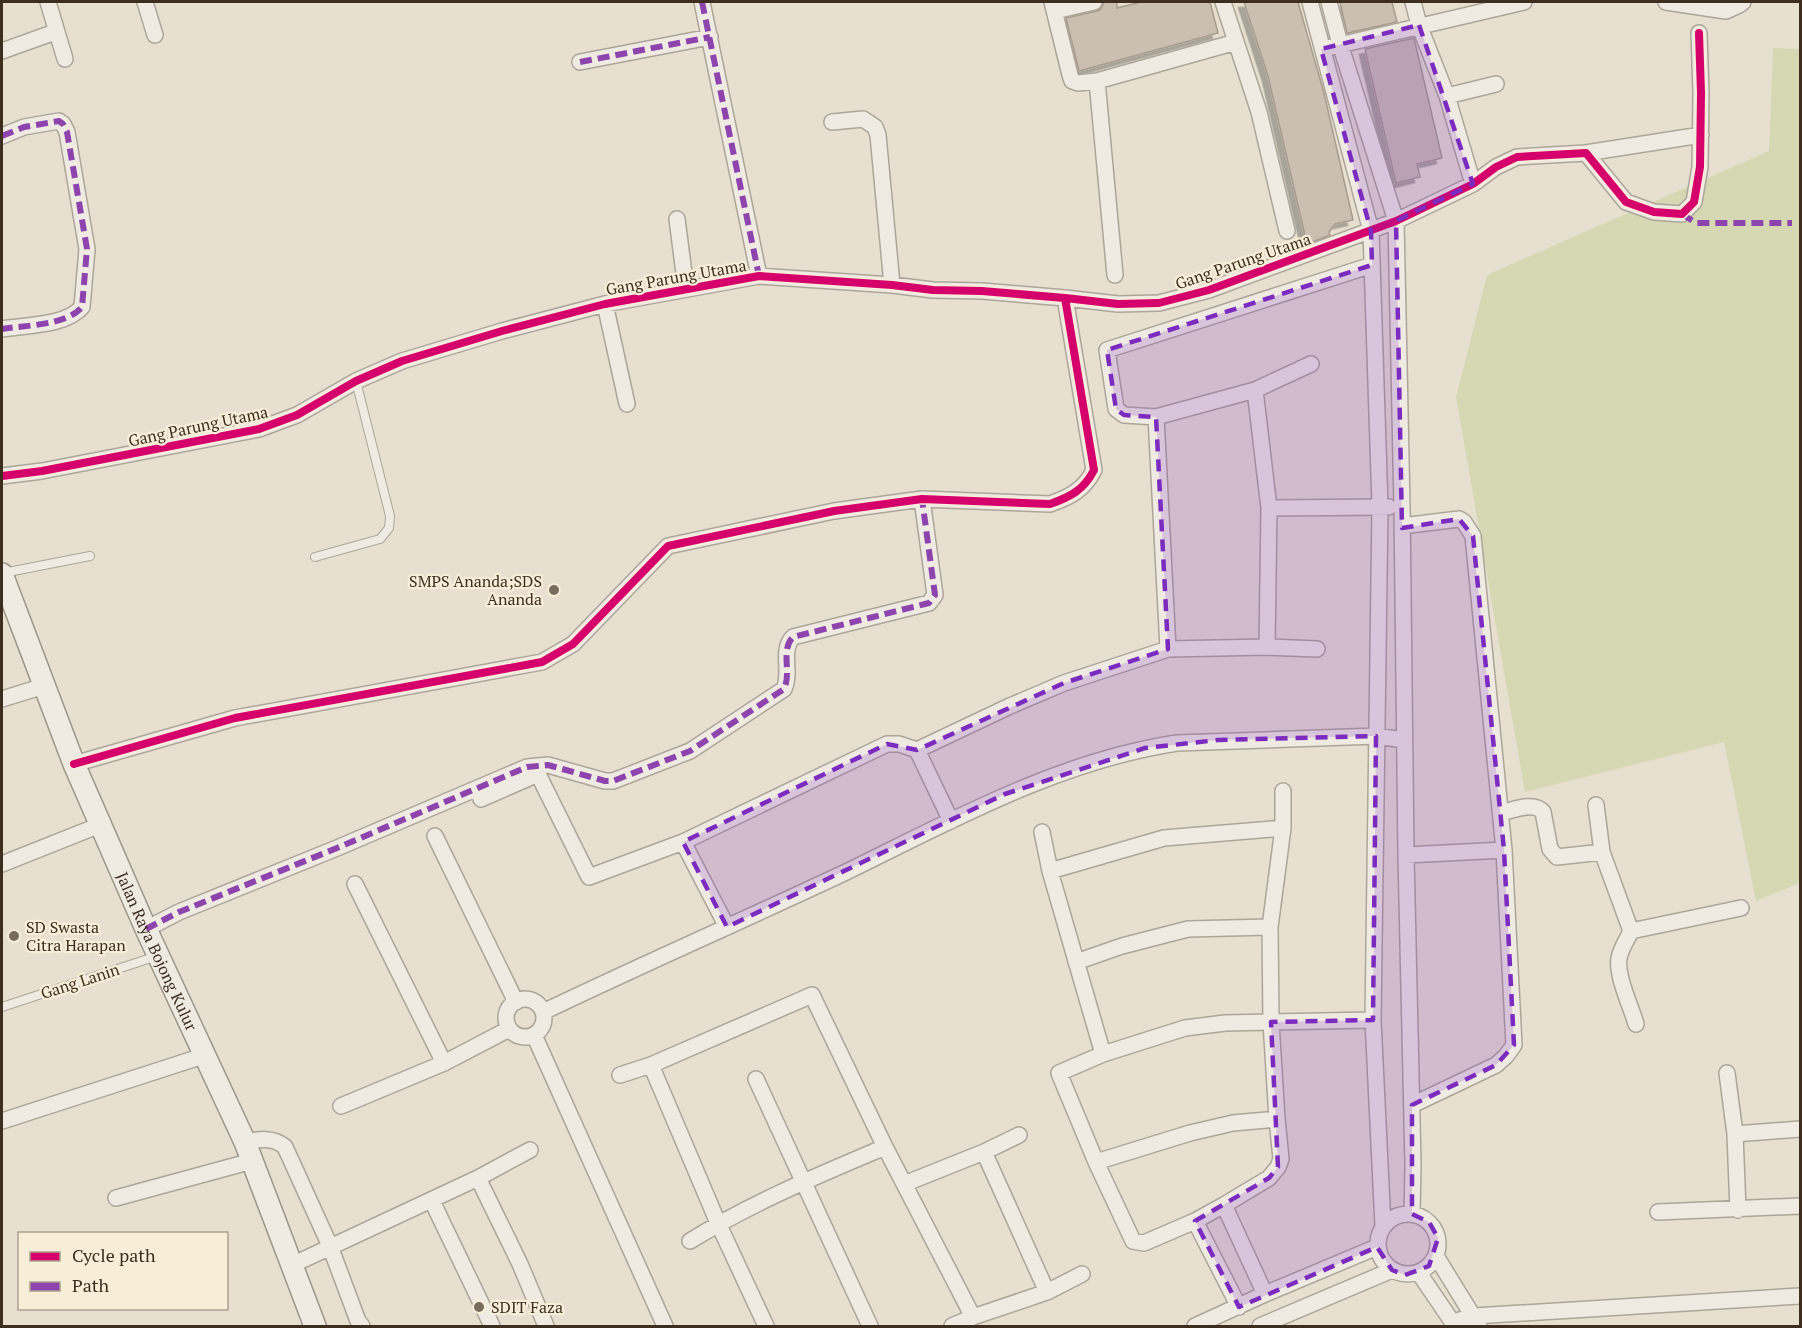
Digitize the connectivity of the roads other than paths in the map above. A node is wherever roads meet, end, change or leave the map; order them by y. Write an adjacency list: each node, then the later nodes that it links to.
1 (48, 2): 15 (street)
2 (145, 2): 17 (street)
3 (702, 2): 18 (street)
4 (1094, 2): 12 (street)
5 (1223, 2): 19 (street)
6 (1310, 2): 21 (street)
7 (1329, 2): 20 (street)
8 (1413, 2): 14 (street)
9 (1524, 2): 13 (street)
10 (1666, 2): 11 (street)
11 (1743, 2)
12 (1054, 6): 25 (street)
13 (1489, 6): 14 (street)
14 (1419, 25): 20 (street); 27 (street)
15 (56, 33): 22 (street); 23 (street)
16 (1699, 33): 30 (street)
17 (155, 35)
18 (710, 37): 24 (street); 39 (street)
19 (1236, 42): 25 (street); 35 (street)
20 (1340, 45): 21 (street); 34 (street)
21 (1322, 50): 36 (street)
22 (2, 51)
23 (64, 59)
24 (580, 63)
25 (1097, 81): 38 (street)
26 (1496, 84): 27 (street)
27 (1446, 96): 32 (street)
28 (832, 122): 40 (street)
29 (2, 135): 44 (street)
30 (1701, 135): 31 (street, Gang Parung Utama); 31 (street)
31 (1586, 153): 32 (street, Gang Parung Utama)
32 (1473, 184): 34 (street, Gang Parung Utama)
33 (677, 219): 41 (street)
34 (1396, 221): 36 (street, Gang Parung Utama); 53 (street)
35 (1287, 231)
36 (1371, 231): 37 (street); 42 (street, Gang Parung Utama)
37 (1372, 265): 49 (street); 52 (street)
38 (1115, 275)
39 (759, 276): 40 (street, Gang Parung Utama); 41 (street, Gang Parung Utama)
40 (892, 285): 42 (street, Gang Parung Utama)
41 (686, 289): 43 (street, Gang Parung Utama)
42 (1065, 298): 51 (street)
43 (605, 304): 46 (street, Gang Parung Utama); 48 (street)
44 (2, 329)
45 (1311, 364): 47 (street)
46 (356, 381): 50 (street, Gang Parung Utama); 57 (lane)
47 (1255, 390): 49 (street); 54 (street)
48 (627, 404)
49 (1156, 417): 60 (street)
50 (2, 476)
51 (922, 499): 67 (street); 87 (street)
52 (1380, 506): 53 (street); 54 (street); 64 (street)
53 (1402, 507): 55 (street)
54 (1269, 508): 59 (street)
55 (1402, 526): 65 (street); 71 (street)
56 (90, 556): 58 (lane)
57 (315, 557)
58 (2, 574): 62 (main road, Jalan Raya Bojong Kulur)
59 (1267, 647): 60 (street); 61 (street)
60 (1168, 648): 66 (street)
61 (1317, 649)
62 (44, 686): 63 (street); 67 (main road, Jalan Raya Bojong Kulur)
63 (2, 699)
64 (1376, 736): 65 (street); 72 (street); 94 (street)
65 (1404, 740): 80 (street)
66 (917, 750): 72 (street); 77 (street)
67 (74, 764): 73 (main road, Jalan Raya Bojong Kulur)
68 (1283, 791): 74 (street)
69 (481, 799): 77 (street)
70 (1596, 805): 79 (street)
71 (1501, 813): 78 (street); 79 (street)
72 (951, 820): 85 (street)
73 (100, 825): 81 (street); 87 (main road, Jalan Raya Bojong Kulur)
74 (1283, 828): 82 (street); 86 (street)
75 (1042, 832): 82 (street)
76 (435, 836): 91 (street)
77 (682, 842): 85 (street)
78 (1504, 850): 80 (street); 106 (street)
79 (1602, 852): 88 (street)
80 (1406, 855): 106 (street)
81 (2, 864)
82 (1050, 871): 90 (street)
83 (355, 884): 101 (street)
84 (1741, 908): 88 (street)
85 (727, 927): 93 (street)
86 (1270, 927): 90 (street); 95 (street)
87 (146, 928): 89 (main road, Jalan Raya Bojong Kulur)
88 (1631, 931): 96 (street)
89 (159, 956): 92 (lane, Gang Lanin); 100 (main road, Jalan Raya Bojong Kulur)
90 (1076, 962): 99 (street)
91 (516, 1002): 93 (street); 97 (street)
92 (2, 1007)
93 (543, 1012): 98 (street)
94 (1373, 1020): 95 (street); 130 (street)
95 (1271, 1022): 99 (street); 108 (street)
96 (1636, 1024)
97 (509, 1029): 98 (street); 101 (street)
98 (534, 1035): 150 (street)
99 (1102, 1054): 117 (street)
100 (207, 1056): 109 (street); 115 (main road, Jalan Raya Bojong Kulur)
101 (444, 1063): 107 (street)
102 (651, 1065): 104 (street); 113 (street); 129 (street)
103 (1727, 1073): 111 (street)
104 (620, 1076)
105 (756, 1079): 119 (street)
106 (1412, 1105): 127 (street)
107 (341, 1106)
108 (1277, 1119): 117 (street); 123 (street)
109 (2, 1121)
110 (1800, 1129): 111 (street)
111 (1734, 1134): 125 (street)
112 (1019, 1135): 116 (street)
113 (885, 1147): 119 (street); 120 (street)
114 (530, 1150): 118 (street)
115 (249, 1151): 121 (street); 132 (street); 135 (main road, Jalan Raya Bojong Kulur)
116 (984, 1152): 120 (street); 139 (street)
117 (1096, 1162): 128 (street)
118 (478, 1178): 122 (street); 149 (street)
119 (804, 1182): 129 (street); 152 (street)
120 (904, 1184): 143 (street)
121 (116, 1198)
122 (432, 1201): 132 (street); 148 (street)
123 (1224, 1205): 128 (street); 140 (street)
124 (1800, 1206): 125 (street)
125 (1738, 1210): 126 (street)
126 (1658, 1212)
127 (1412, 1214): 130 (street); 134 (street)
128 (1195, 1221): 142 (street)
129 (718, 1223): 131 (street); 151 (street)
130 (1383, 1226): 133 (street)
131 (690, 1240)
132 (330, 1246): 135 (street); 147 (street)
133 (1377, 1247): 136 (street); 140 (street)
134 (1436, 1256): 137 (street); 144 (street)
135 (292, 1265): 146 (main road, Jalan Raya Bojong Kulur)
136 (1392, 1270): 137 (street); 155 (street)
137 (1419, 1273): 145 (street)
138 (1082, 1274): 139 (street)
139 (1047, 1293): 143 (street)
140 (1265, 1294): 142 (street)
141 (1800, 1296): 144 (street)
142 (1239, 1307): 154 (street)
143 (973, 1317): 153 (street)
144 (1477, 1321): 145 (street)
145 (1454, 1324)
146 (315, 1326)
147 (362, 1326)
148 (492, 1326)
149 (546, 1326)
150 (665, 1326)
151 (766, 1326)
152 (870, 1326)
153 (952, 1326)
154 (1195, 1326)
155 (1260, 1326)

